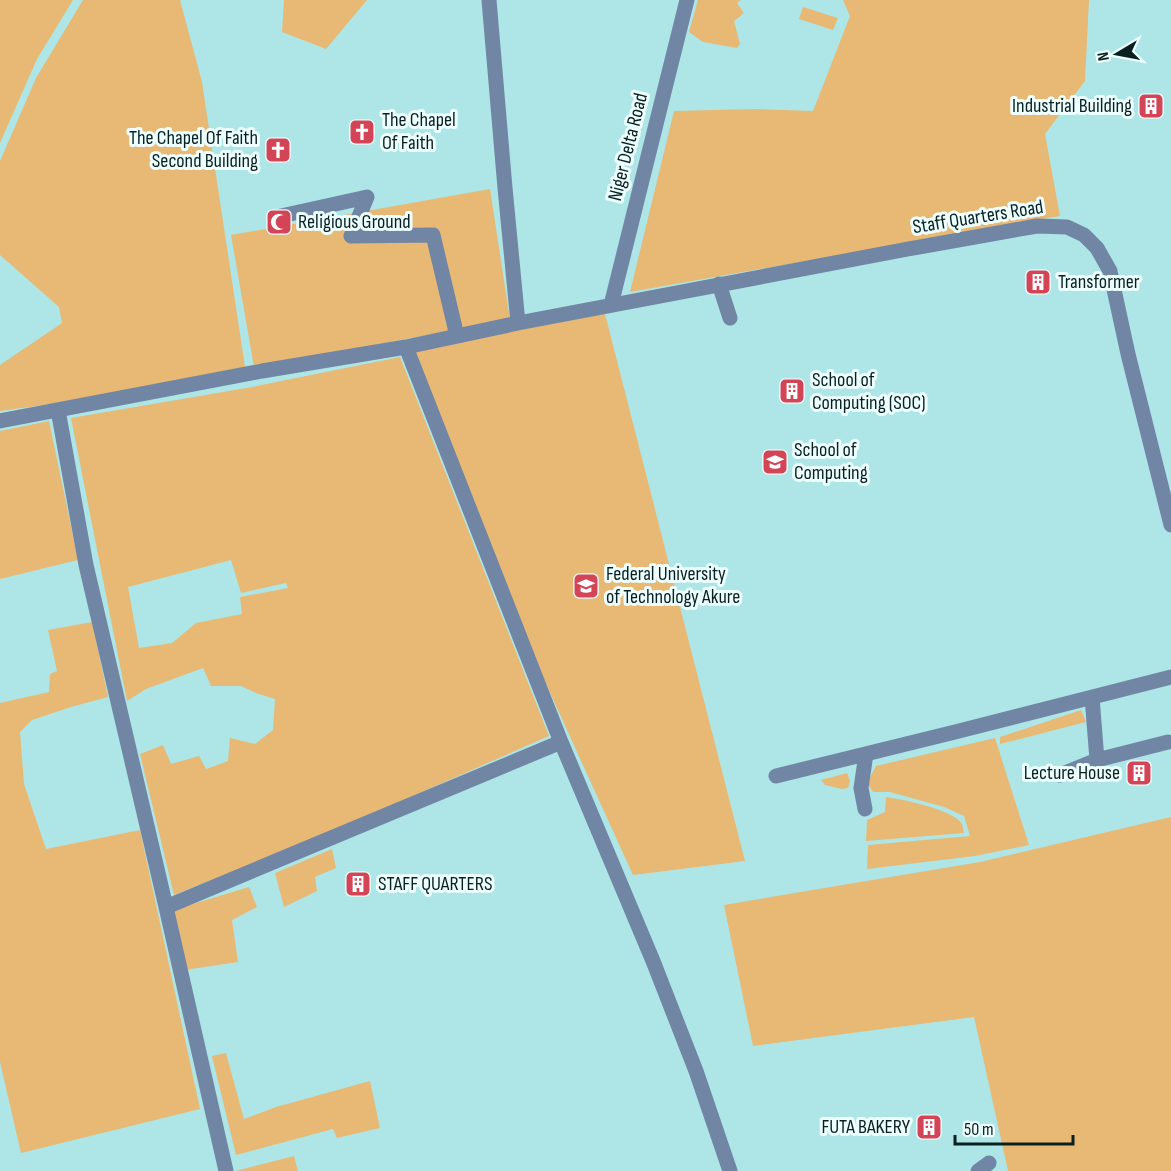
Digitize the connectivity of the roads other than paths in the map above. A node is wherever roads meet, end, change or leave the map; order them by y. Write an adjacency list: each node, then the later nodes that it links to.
1 (489, 0): 7 (street)
2 (687, 0): 5 (street, Niger Delta Road)
3 (281, 216): 8 (street)
4 (719, 284): 5 (street, Staff Quarters Road); 6 (street); 12 (street, Staff Quarters Road)
5 (611, 305): 7 (street, Staff Quarters Road)
6 (730, 318)
7 (518, 323): 8 (street, Staff Quarters Road)
8 (457, 336): 9 (street, Staff Quarters Road)
9 (406, 347): 10 (street, Staff Quarters Road); 15 (street)
10 (58, 410): 11 (street, Staff Quarters Road); 22 (street)
11 (0, 421)
12 (1171, 525)
13 (1171, 677): 14 (street)
14 (1092, 697): 17 (street); 18 (street)
15 (561, 742): 22 (street); 24 (street)
16 (1168, 742): 18 (street)
17 (866, 754): 20 (street); 21 (street)
18 (1097, 760): 19 (street)
19 (1060, 774)
20 (776, 776)
21 (865, 809)
22 (166, 907): 23 (street)
23 (226, 1171)
24 (729, 1171)

